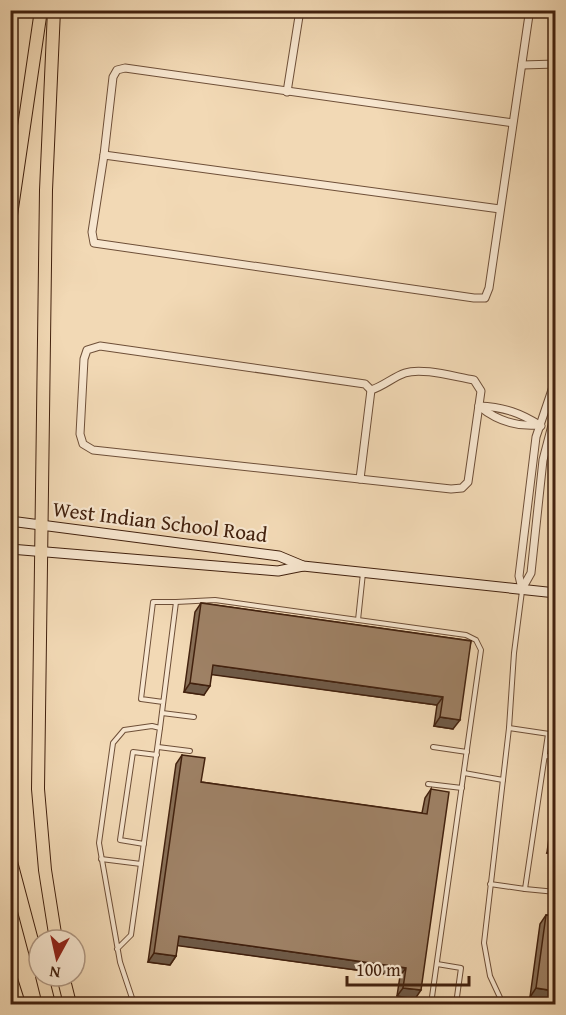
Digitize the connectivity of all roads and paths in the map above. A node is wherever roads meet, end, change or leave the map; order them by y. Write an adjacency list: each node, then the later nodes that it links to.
1 (40, 10): 11 (highway)
2 (54, 10): 20 (highway)
3 (300, 10): 7 (street)
4 (528, 10): 6 (street)
5 (555, 64): 6 (street)
6 (522, 65): 8 (street)
7 (287, 92): 8 (street); 9 (street)
8 (513, 123): 10 (street)
9 (104, 155): 10 (street); 10 (street)
10 (500, 209)
11 (10, 222)
12 (555, 378): 16 (street)
13 (371, 390): 14 (street); 18 (street); 18 (street)
14 (479, 406): 16 (street); 18 (street)
15 (555, 410): 17 (street)
16 (539, 425): 17 (street); 25 (street)
17 (549, 430): 25 (street)
18 (360, 479)
19 (10, 521): 20 (main road, West Indian School Road)
20 (40, 525): 22 (highway); 23 (main road, West Indian School Road)
21 (15, 549): 22 (main road, West Indian School Road)
22 (40, 552): 23 (main road, West Indian School Road); 55 (highway)
23 (303, 566): 24 (main road, West Indian School Road)
24 (363, 572): 25 (main road, West Indian School Road); 28 (lane)
25 (522, 589): 26 (main road, West Indian School Road); 33 (lane)
26 (555, 593)
27 (176, 602): 28 (lane); 29 (lane); 29 (lane)
28 (358, 620): 39 (lane)
29 (164, 702): 30 (lane)
30 (162, 713): 31 (lane); 32 (lane)
31 (194, 717)
32 (160, 728): 36 (lane); 49 (lane)
33 (509, 728): 34 (lane); 44 (lane)
34 (548, 734): 35 (lane); 41 (lane)
35 (555, 735)
36 (158, 747): 38 (lane); 40 (lane)
37 (433, 747): 39 (lane)
38 (190, 752)
39 (467, 752): 43 (lane)
40 (157, 755): 47 (lane); 47 (lane)
41 (545, 756): 42 (lane); 52 (lane)
42 (555, 757)
43 (464, 773): 44 (lane); 46 (lane)
44 (503, 780): 51 (lane)
45 (428, 784): 46 (lane)
46 (462, 788): 57 (lane)
47 (144, 844): 50 (lane)
48 (10, 858): 54 (highway)
49 (101, 859): 50 (lane); 56 (lane)
50 (141, 864): 56 (lane)
51 (490, 884): 52 (lane); 67 (lane)
52 (525, 889): 53 (lane)
53 (555, 892)
54 (29, 928)
55 (54, 928)
56 (117, 949): 64 (lane)
57 (437, 964): 65 (lane); 66 (lane)
58 (10, 976): 61 (highway)
59 (45, 988): 62 (highway)
60 (66, 988): 63 (highway)
61 (19, 1005)
62 (49, 1005)
63 (70, 1005)
64 (134, 1005)
65 (431, 1005)
66 (456, 1005)
67 (503, 1005)

